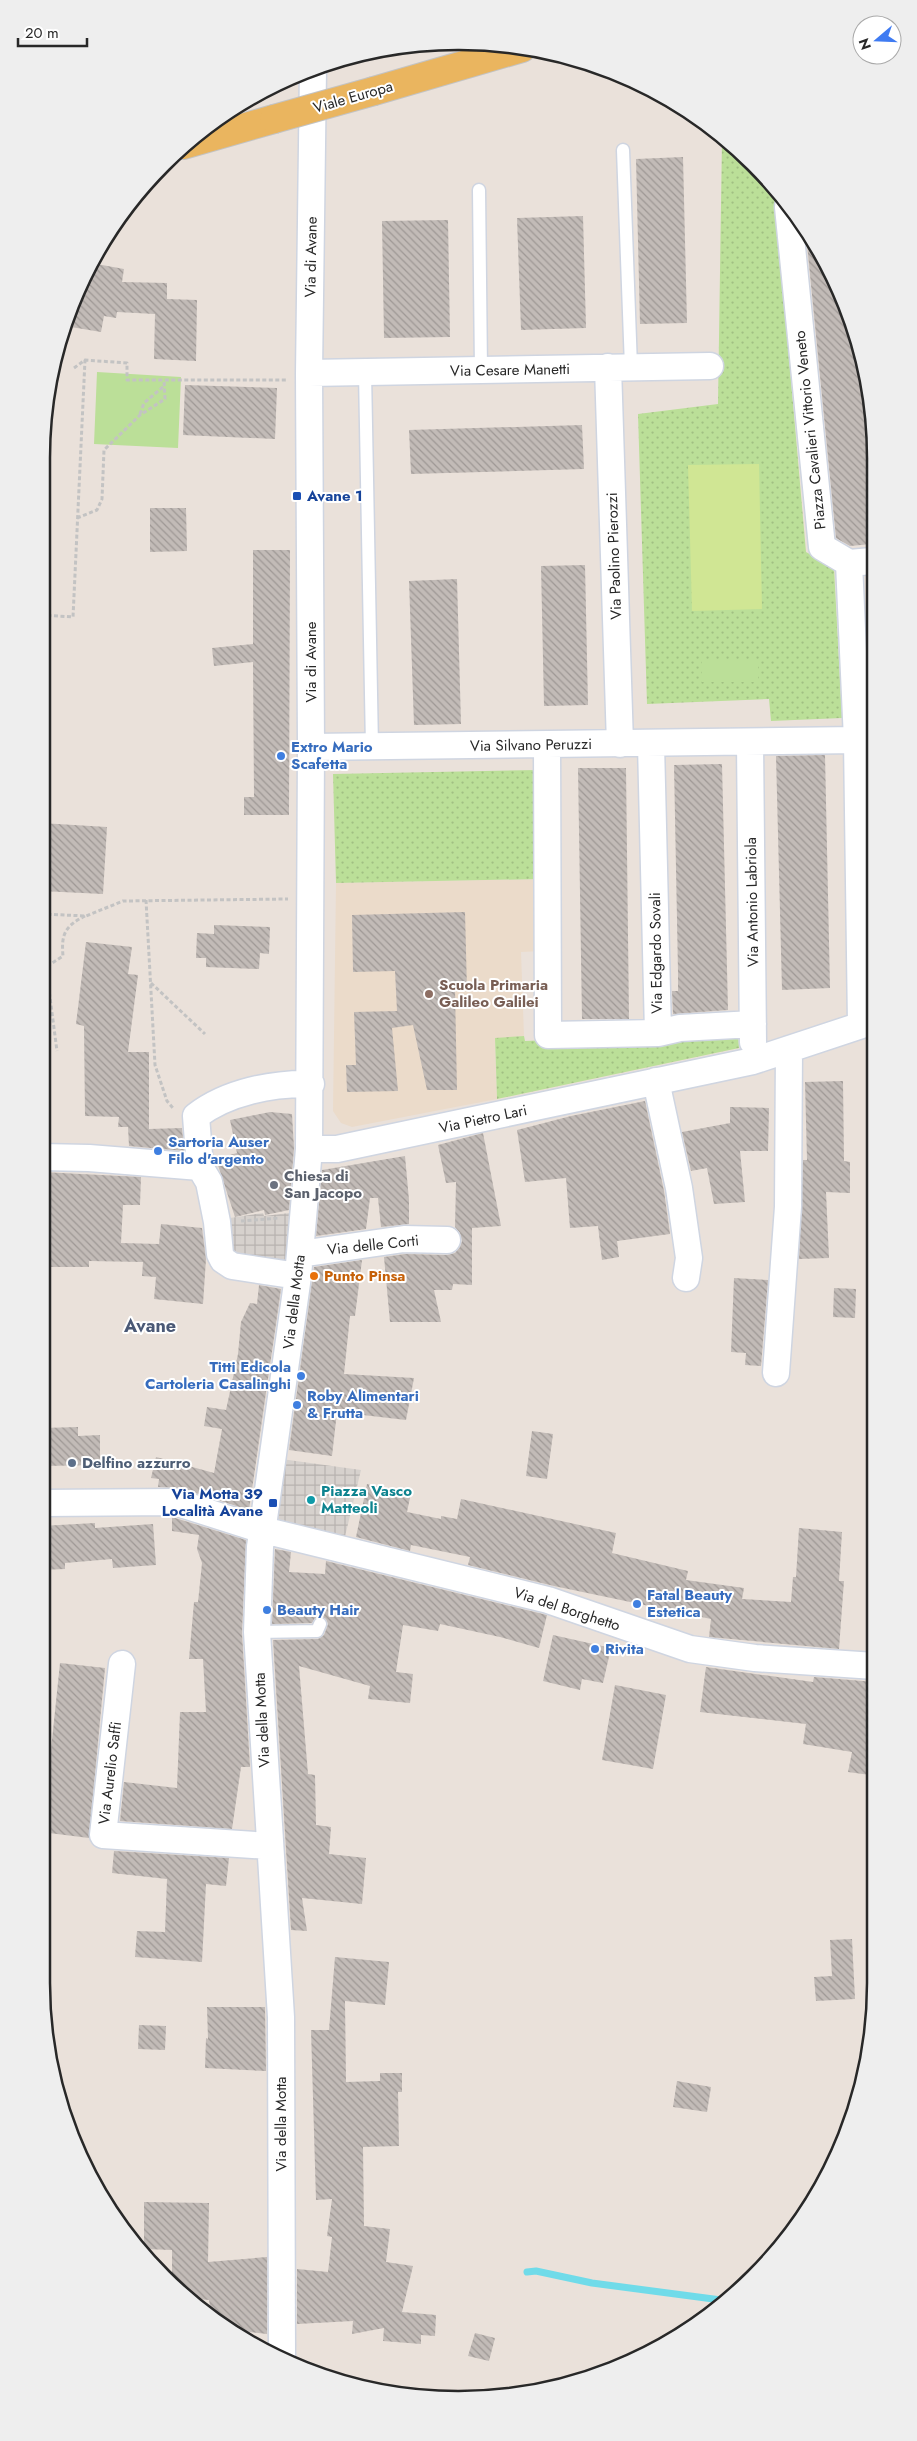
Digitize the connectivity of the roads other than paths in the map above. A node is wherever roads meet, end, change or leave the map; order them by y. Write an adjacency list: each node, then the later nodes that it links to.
1 (506, 53): 3 (main road, Viale Europa, bridge)
2 (313, 77): 11 (street, Via di Avane)
3 (204, 139)
4 (622, 150): 8 (lane)
5 (479, 190): 9 (lane)
6 (789, 219): 12 (street, Piazza Cavalieri Vittorio Veneto)
7 (710, 366): 8 (street, Via Cesare Manetti)
8 (620, 367): 9 (street, Via Cesare Manetti); 15 (street, Via Paolino Pierozzi)
9 (481, 370): 10 (street, Via Cesare Manetti)
10 (365, 372): 11 (street, Via Cesare Manetti); 19 (lane)
11 (309, 376): 18 (street, Via di Avane)
12 (861, 562): 13 (street, Piazza Cavalieri Vittorio Veneto)
13 (857, 740): 14 (street); 20 (street, Via Pietro Lari)
14 (750, 742): 16 (street, Via Silvano Peruzzi); 21 (street, Via Antonio Labriola)
15 (620, 744): 16 (street, Via Silvano Peruzzi); 17 (street, Via Silvano Peruzzi)
16 (651, 744): 22 (street, Via Edgardo Sovali)
17 (547, 746): 19 (street, Via Silvano Peruzzi); 22 (street, Via Edgardo Sovali)
18 (311, 747): 19 (street, Via Silvano Peruzzi); 26 (street, Via di Avane)
19 (372, 747)
20 (867, 1023): 23 (street, Via Pietro Lari)
21 (753, 1024): 22 (street); 24 (street, Via Antonio Labriola)
22 (658, 1032)
23 (789, 1049): 24 (street, Via Pietro Lari); 33 (street)
24 (753, 1061): 25 (street, Via Pietro Lari)
25 (656, 1081): 27 (street, Via Pietro Lari); 32 (street)
26 (311, 1084): 27 (street, Via della Motta); 29 (street)
27 (309, 1149): 31 (street, Via della Motta)
28 (50, 1157): 29 (street)
29 (200, 1166): 31 (street, Via delle Corti)
30 (447, 1240): 31 (street, Via delle Corti)
31 (299, 1265): 35 (street, Via della Motta)
32 (686, 1278)
33 (776, 1373)
34 (50, 1504): 35 (street, Via del Borghetto)
35 (262, 1530): 37 (street, Via della Motta); 39 (street, Via del Borghetto)
36 (320, 1624): 37 (lane)
37 (257, 1632): 40 (street, Via della Motta)
38 (122, 1664): 40 (street, Via Aurelio Saffi)
39 (867, 1665)
40 (269, 1846): 41 (street, Via della Motta)
41 (282, 2351)

